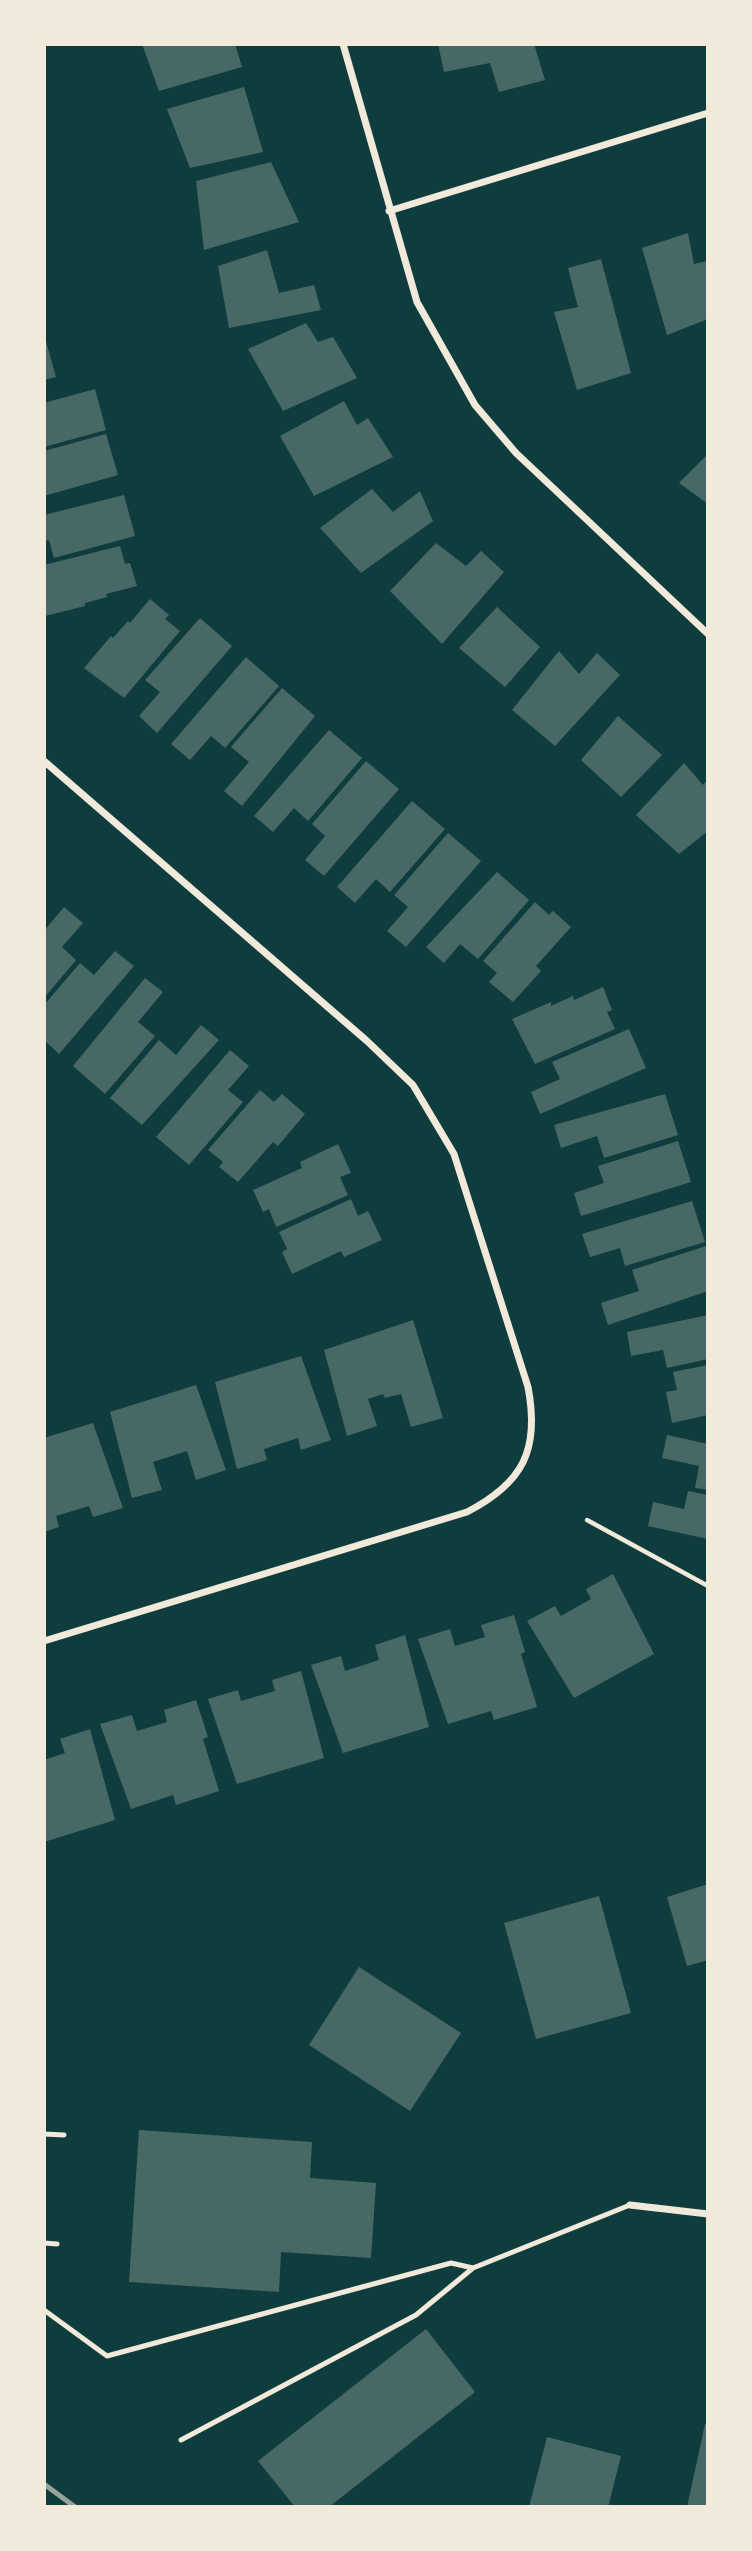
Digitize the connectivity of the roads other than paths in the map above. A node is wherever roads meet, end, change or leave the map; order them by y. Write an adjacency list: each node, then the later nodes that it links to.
1 (342, 44): 3 (street)
2 (708, 113): 3 (street)
3 (389, 211): 4 (street)
4 (708, 634)
5 (44, 761): 6 (street)
6 (44, 1642)
7 (44, 2134): 8 (lane)
8 (64, 2135)
9 (630, 2205): 10 (street); 13 (lane)
10 (708, 2214)
11 (44, 2244): 12 (lane)
12 (57, 2244)
13 (473, 2269): 14 (lane); 15 (lane)
14 (44, 2310)
15 (181, 2440)

